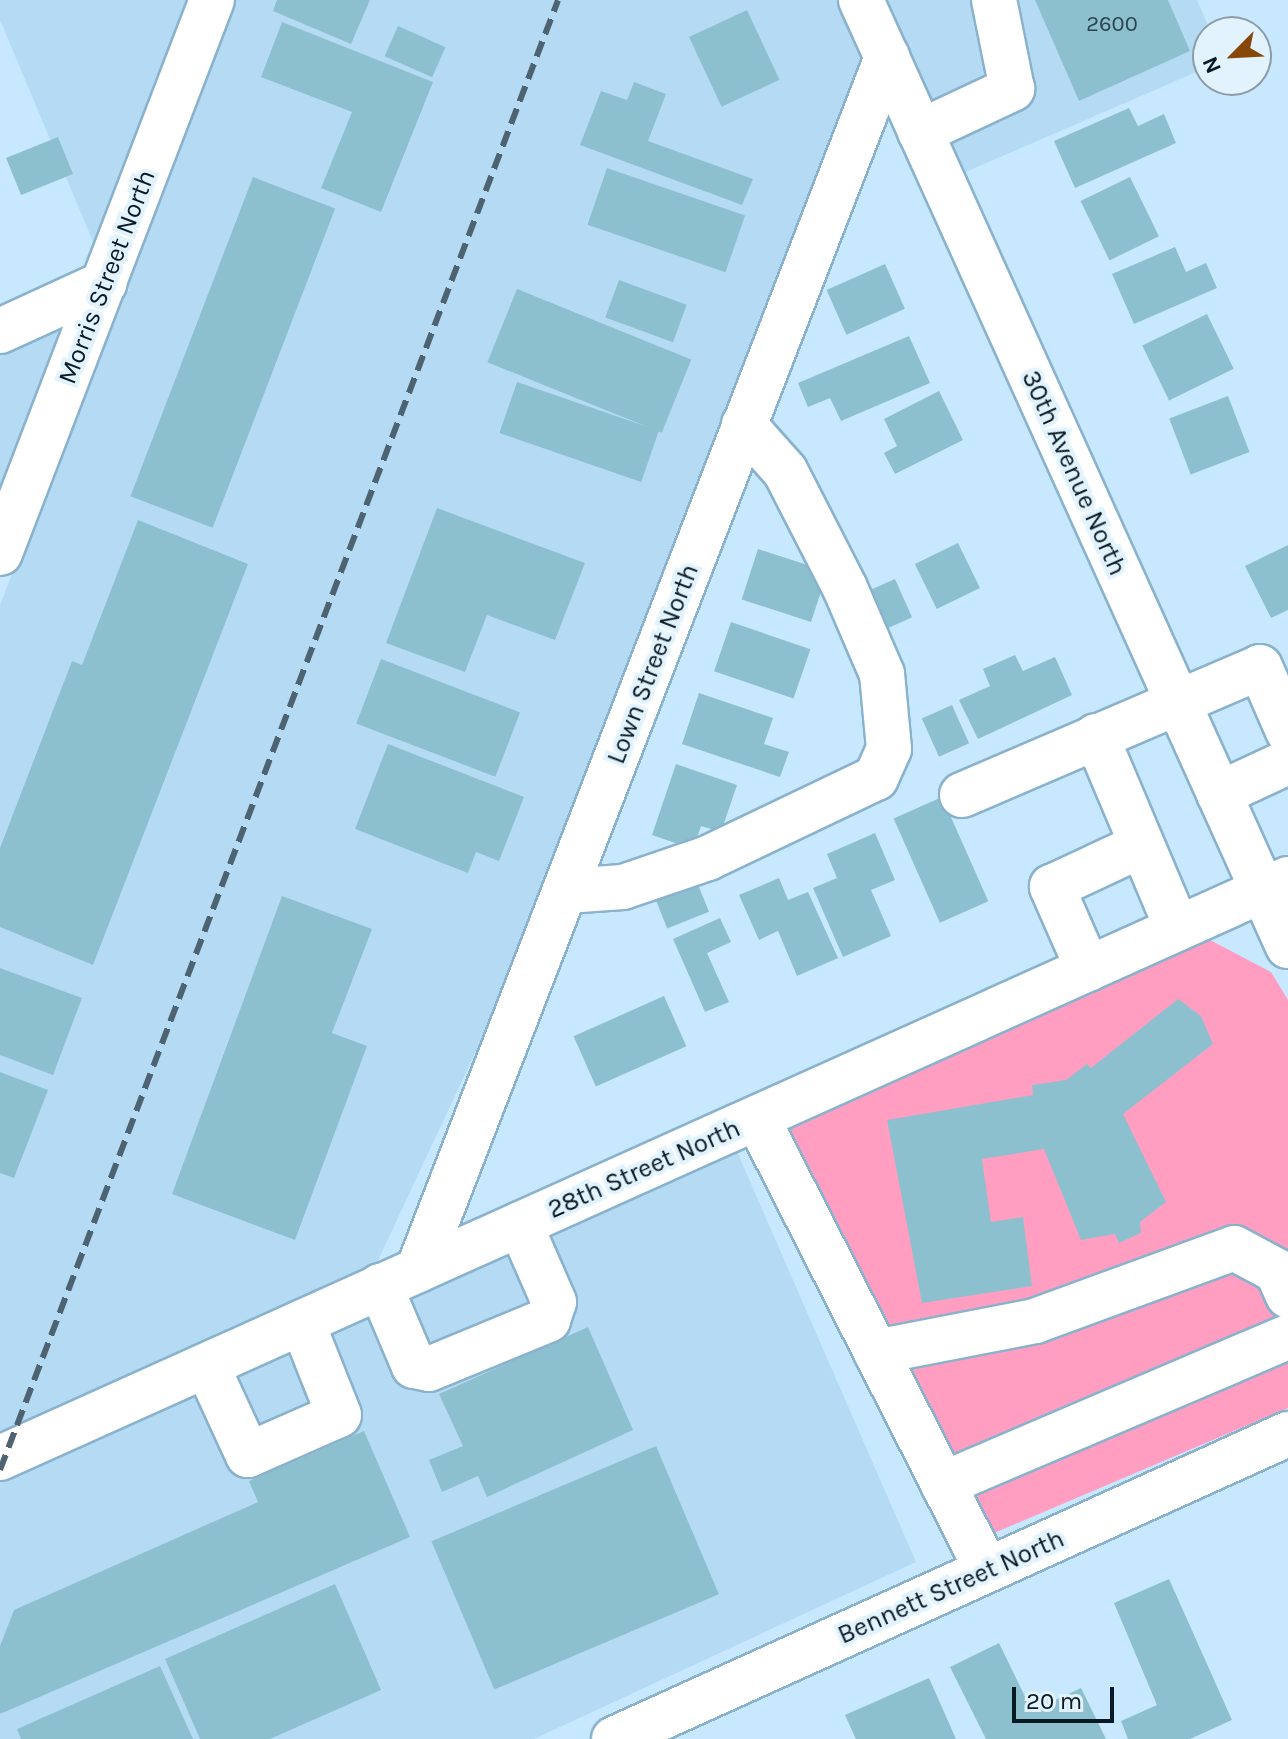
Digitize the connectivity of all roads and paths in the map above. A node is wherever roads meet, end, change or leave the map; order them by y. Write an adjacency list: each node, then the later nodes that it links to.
1 (212, 0): 6 (street, Morris Street North)
2 (861, 0): 4 (street, 30th Avenue North)
3 (994, 0): 5 (street)
4 (887, 57): 5 (street, 30th Avenue North); 8 (street, Lown Street North)
5 (920, 132): 11 (street, 30th Avenue North)
6 (105, 283): 7 (street); 9 (street, Morris Street North)
7 (0, 331)
8 (744, 425): 19 (street, Lown Street North); 19 (street)
9 (0, 553)
10 (1274, 660): 11 (street); 12 (street)
11 (1177, 701): 13 (street); 15 (street, 30th Avenue North)
12 (1288, 731)
13 (1096, 736): 16 (street); 17 (street)
14 (1288, 762): 15 (street)
15 (1219, 794): 18 (street, 30th Avenue North)
16 (962, 795)
17 (1142, 845): 20 (street); 22 (street)
18 (1276, 885): 20 (street, 28th Street North); 21 (street, 30th Avenue North)
19 (566, 891): 25 (street, Lown Street North)
20 (1177, 928): 22 (street, 28th Street North)
21 (1288, 946)
22 (1088, 969): 23 (street, 28th Street North)
23 (757, 1118): 24 (street, 28th Street North); 29 (street)
24 (520, 1224): 25 (street, 28th Street North); 25 (street)
25 (399, 1278): 27 (street, 28th Street North)
26 (1288, 1296): 29 (street)
27 (302, 1322): 30 (street, 28th Street North); 30 (street)
28 (1288, 1337): 33 (street)
29 (876, 1352): 33 (street)
30 (207, 1366): 32 (street, 28th Street North)
31 (1288, 1434): 34 (street, Bennett Street North)
32 (0, 1458)
33 (943, 1484): 34 (street)
34 (987, 1570): 35 (street, Bennett Street North)
35 (614, 1739)

